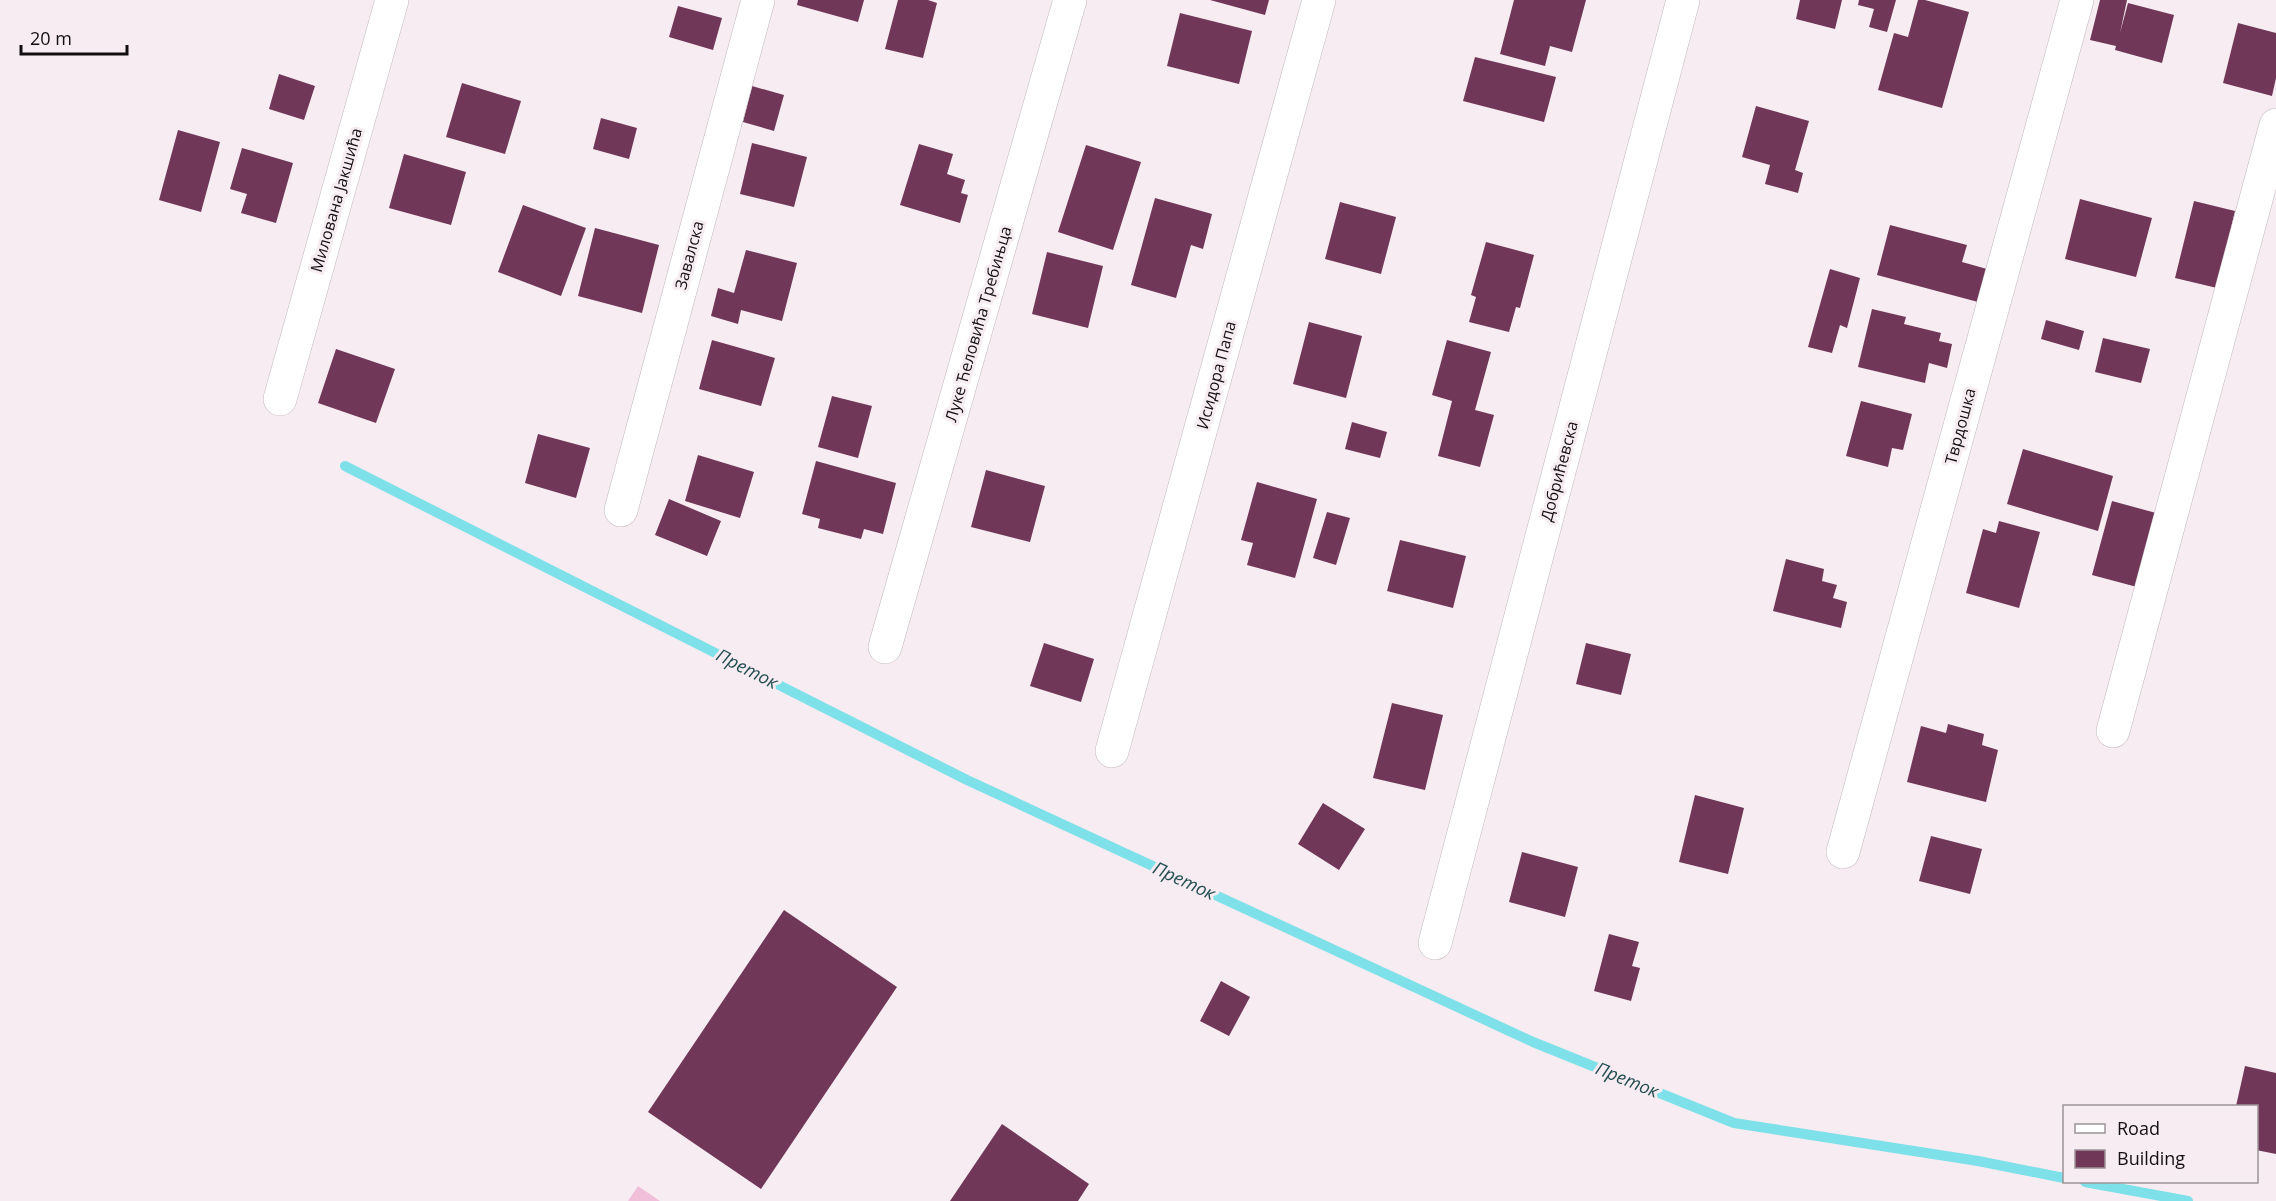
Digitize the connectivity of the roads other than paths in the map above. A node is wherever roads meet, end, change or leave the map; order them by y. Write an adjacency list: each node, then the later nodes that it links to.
1 (392, 0): 8 (street, Милована Јакшића)
2 (758, 0): 9 (street, Завалска)
3 (1070, 0): 10 (street, Луке Ћеловића Требињца)
4 (1319, 0): 12 (street, Исидора Папа)
5 (1683, 0): 14 (street, Добрићевска)
6 (2077, 0): 13 (street, Тврдошка)
7 (2276, 125): 11 (street)
8 (280, 399)
9 (621, 510)
10 (885, 647)
11 (2113, 731)
12 (1112, 751)
13 (1843, 852)
14 (1435, 943)

